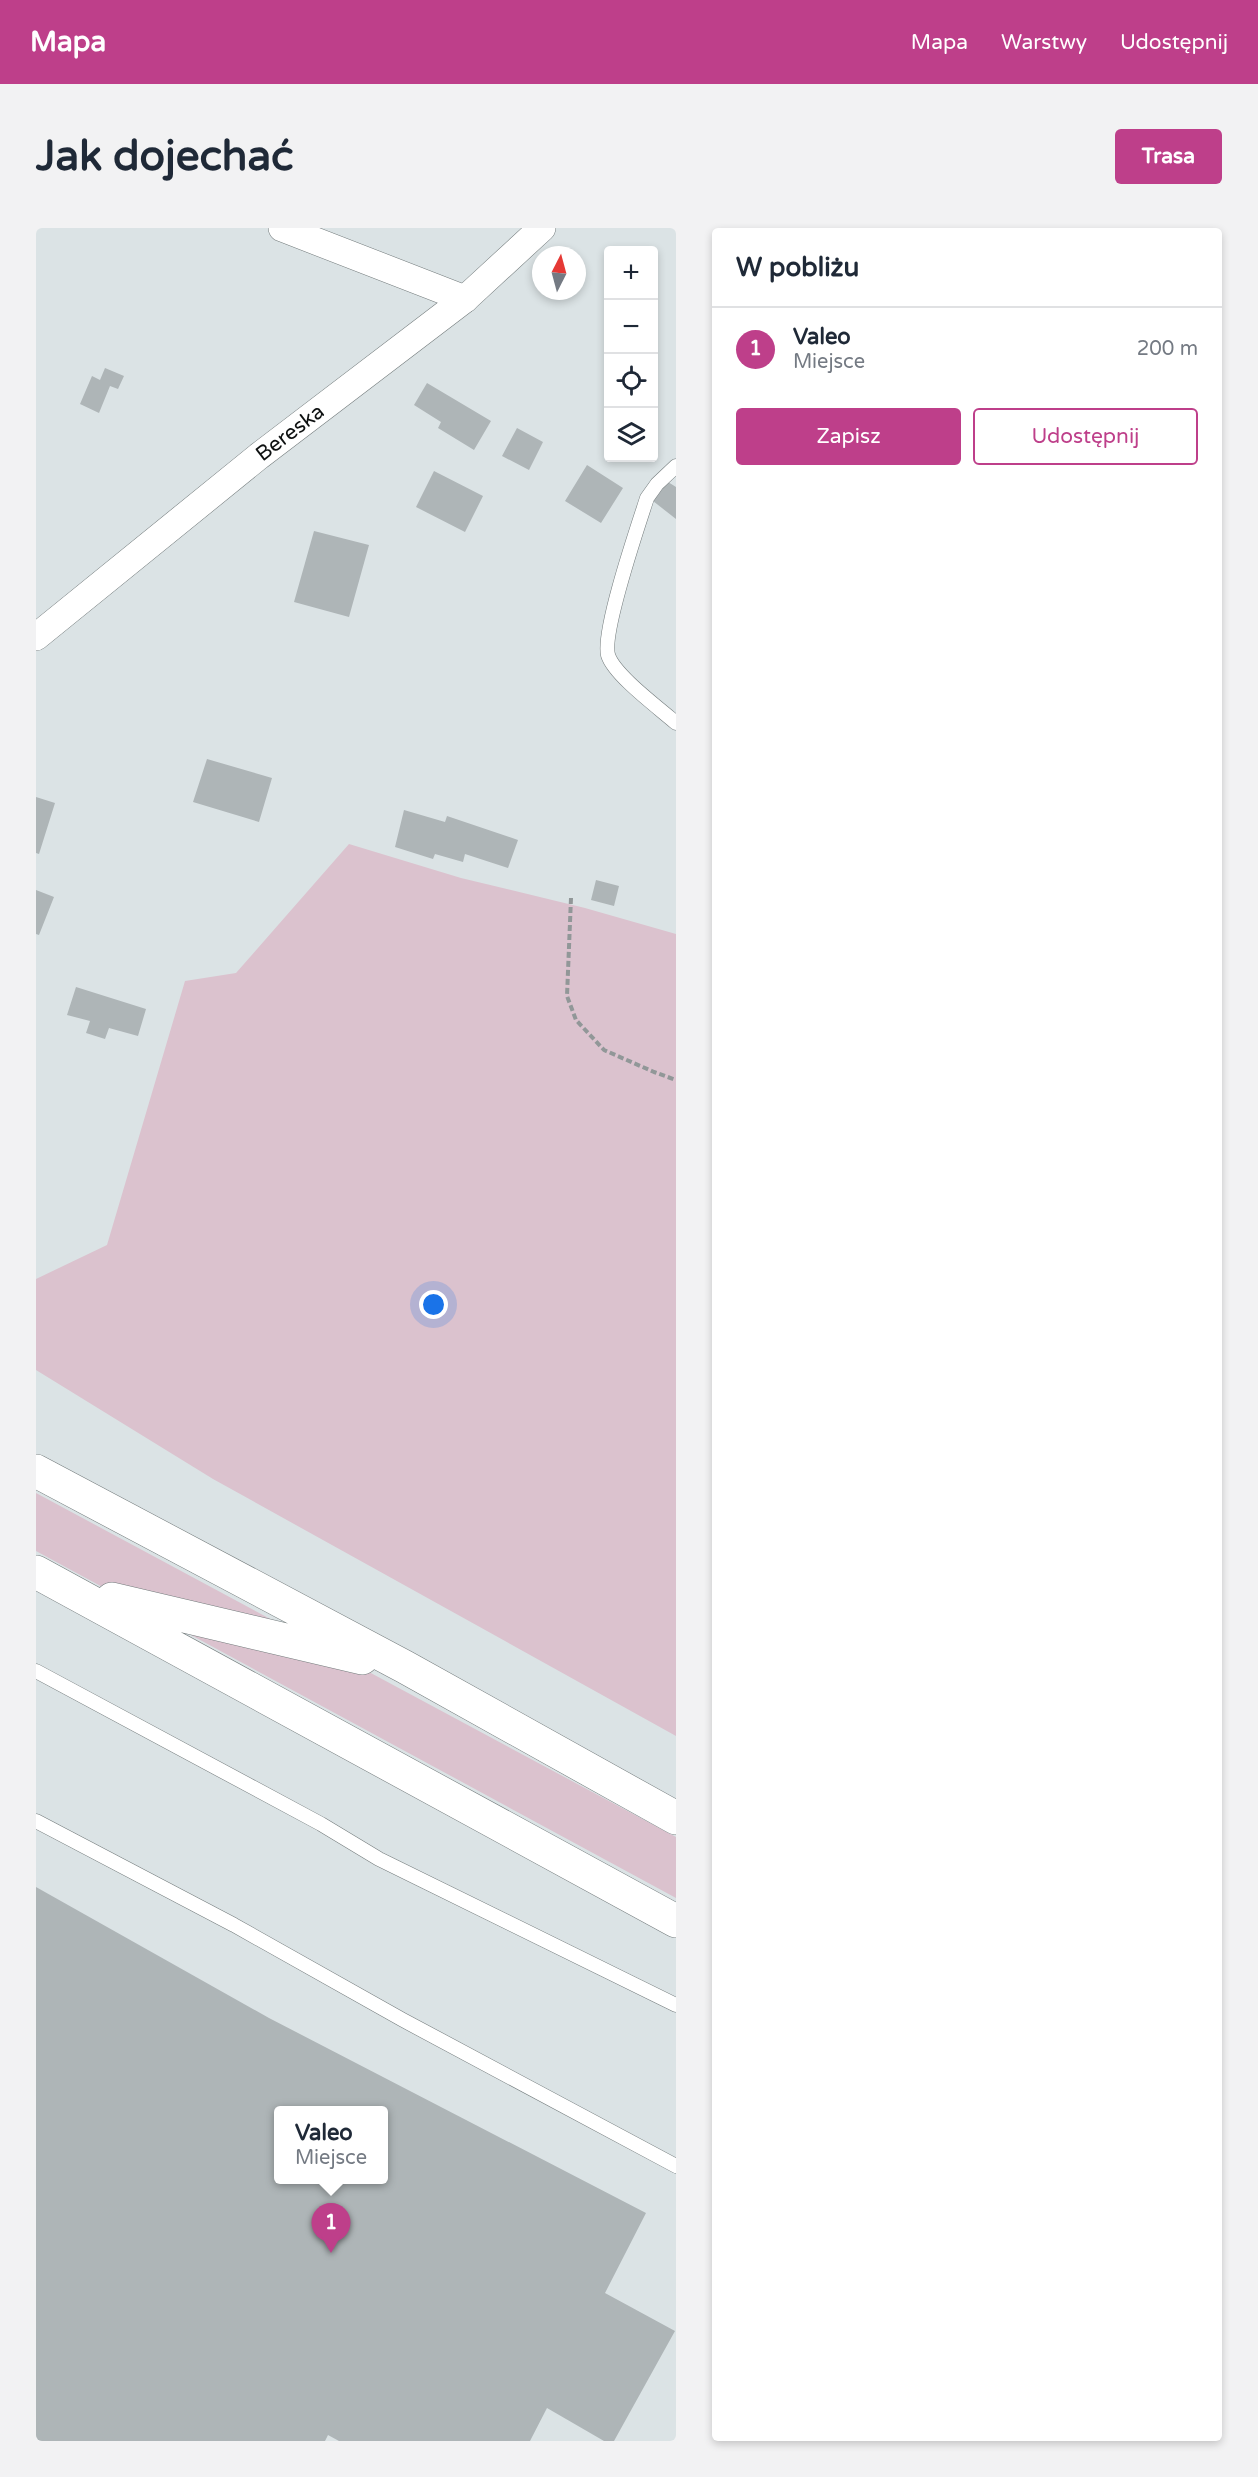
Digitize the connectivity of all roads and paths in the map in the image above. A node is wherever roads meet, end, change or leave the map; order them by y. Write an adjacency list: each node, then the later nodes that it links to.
1 (282, 228): 3 (street)
2 (542, 228): 3 (street, Bereska)
3 (465, 299): 5 (street, Bereska)
4 (676, 466): 6 (lane)
5 (36, 638)
6 (676, 723)
7 (571, 898): 8 (path)
8 (676, 1080)
9 (36, 1471): 12 (highway)
10 (36, 1572): 11 (highway)
11 (72, 1590): 12 (highway); 16 (highway)
12 (405, 1668): 14 (highway)
13 (36, 1671): 17 (lane)
14 (676, 1818)
15 (36, 1821): 18 (lane)
16 (676, 1921)
17 (676, 2005)
18 (676, 2166)

